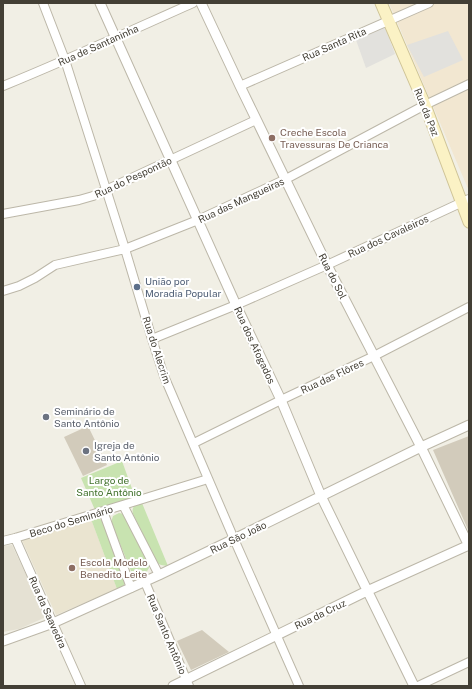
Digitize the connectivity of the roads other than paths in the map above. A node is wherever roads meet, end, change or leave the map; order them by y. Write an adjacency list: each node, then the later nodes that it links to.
1 (43, 3): 9 (street, Rua do Alecrim)
2 (100, 3): 8 (street, Rua dos Afogados)
3 (193, 3): 8 (street, Rua de Santaninha)
4 (200, 3): 12 (street, Rua do Sol)
5 (380, 3): 7 (main road, Rua da Paz)
6 (429, 3): 7 (street, Rua Santa Rita)
7 (388, 21): 12 (street, Rua Santa Rita); 13 (main road, Rua da Paz)
8 (115, 37): 9 (street, Rua de Santaninha); 15 (street, Rua dos Afogados)
9 (65, 60): 11 (street, Rua de Santaninha); 17 (street, Rua do Alecrim)
10 (469, 84): 13 (street, Rua das Mangueiras)
11 (3, 86)
12 (240, 86): 14 (street, Rua do Sol)
13 (425, 105): 16 (street, Rua das Mangueiras); 18 (main road, Rua da Paz)
14 (256, 120): 15 (street, Rua do Pespontão); 16 (street, Rua do Sol)
15 (170, 160): 17 (street, Rua do Pespontão); 20 (street, Rua dos Afogados)
16 (286, 179): 20 (street, Rua das Mangueiras); 23 (street, Rua do Sol)
17 (106, 191): 19 (street, Rua do Pespontão); 22 (street, Rua do Alecrim)
18 (465, 201): 21 (main road, Rua da Paz); 23 (street, Rua dos Cavaleiros)
19 (3, 214)
20 (198, 220): 22 (street, Rua das Mangueiras); 25 (street, Rua dos Afogados)
21 (469, 222)
22 (125, 249): 24 (street, Rua das Mangueiras); 27 (street, Rua do Alecrim)
23 (327, 265): 25 (street, Rua dos Cavaleiros); 28 (street, Rua do Sol)
24 (3, 291)
25 (236, 305): 27 (street, Rua dos Cavaleiros); 29 (street, Rua dos Afogados)
26 (469, 307): 28 (street, Rua das Flôres)
27 (152, 339): 31 (street, Rua do Alecrim)
28 (374, 356): 29 (street, Rua das Flôres); 32 (street, Rua do Sol)
29 (281, 400): 31 (street, Rua das Flôres); 34 (street, Rua dos Afogados)
30 (469, 425): 32 (street, Rua São João)
31 (194, 443): 33 (street, Rua do Alecrim)
32 (421, 447): 34 (street, Rua São João); 40 (street, Rua do Sol)
33 (208, 479): 35 (street, Beco do Seminário); 38 (street, Rua do Alecrim)
34 (321, 496): 38 (street, Rua São João); 44 (street, Rua dos Afogados)
35 (124, 505): 36 (street, Beco do Seminário); 41 (street)
36 (103, 511): 37 (street, Beco do Seminário); 43 (street)
37 (15, 538): 39 (street, Beco do Seminário); 45 (street, Rua da Saavedra)
38 (234, 539): 41 (street, Rua São João); 46 (street, Rua do Alecrim)
39 (3, 541)
40 (469, 545): 44 (street, Rua da Cruz)
41 (159, 575): 42 (street, Rua São João)
42 (145, 582): 43 (street, Rua São João); 49 (street, Rua Santo Antônio)
43 (131, 588): 45 (street, Rua São João)
44 (367, 591): 46 (street, Rua da Cruz); 53 (street, Rua dos Afogados)
45 (53, 623): 47 (street, Rua São João); 50 (street, Rua da Saavedra)
46 (276, 635): 49 (street, Rua da Cruz); 52 (street, Rua do Alecrim)
47 (3, 641)
48 (469, 662): 54 (street)
49 (187, 683): 51 (street, Rua da Cruz)
50 (81, 686)
51 (173, 686)
52 (299, 686)
53 (414, 686)
54 (418, 686)

